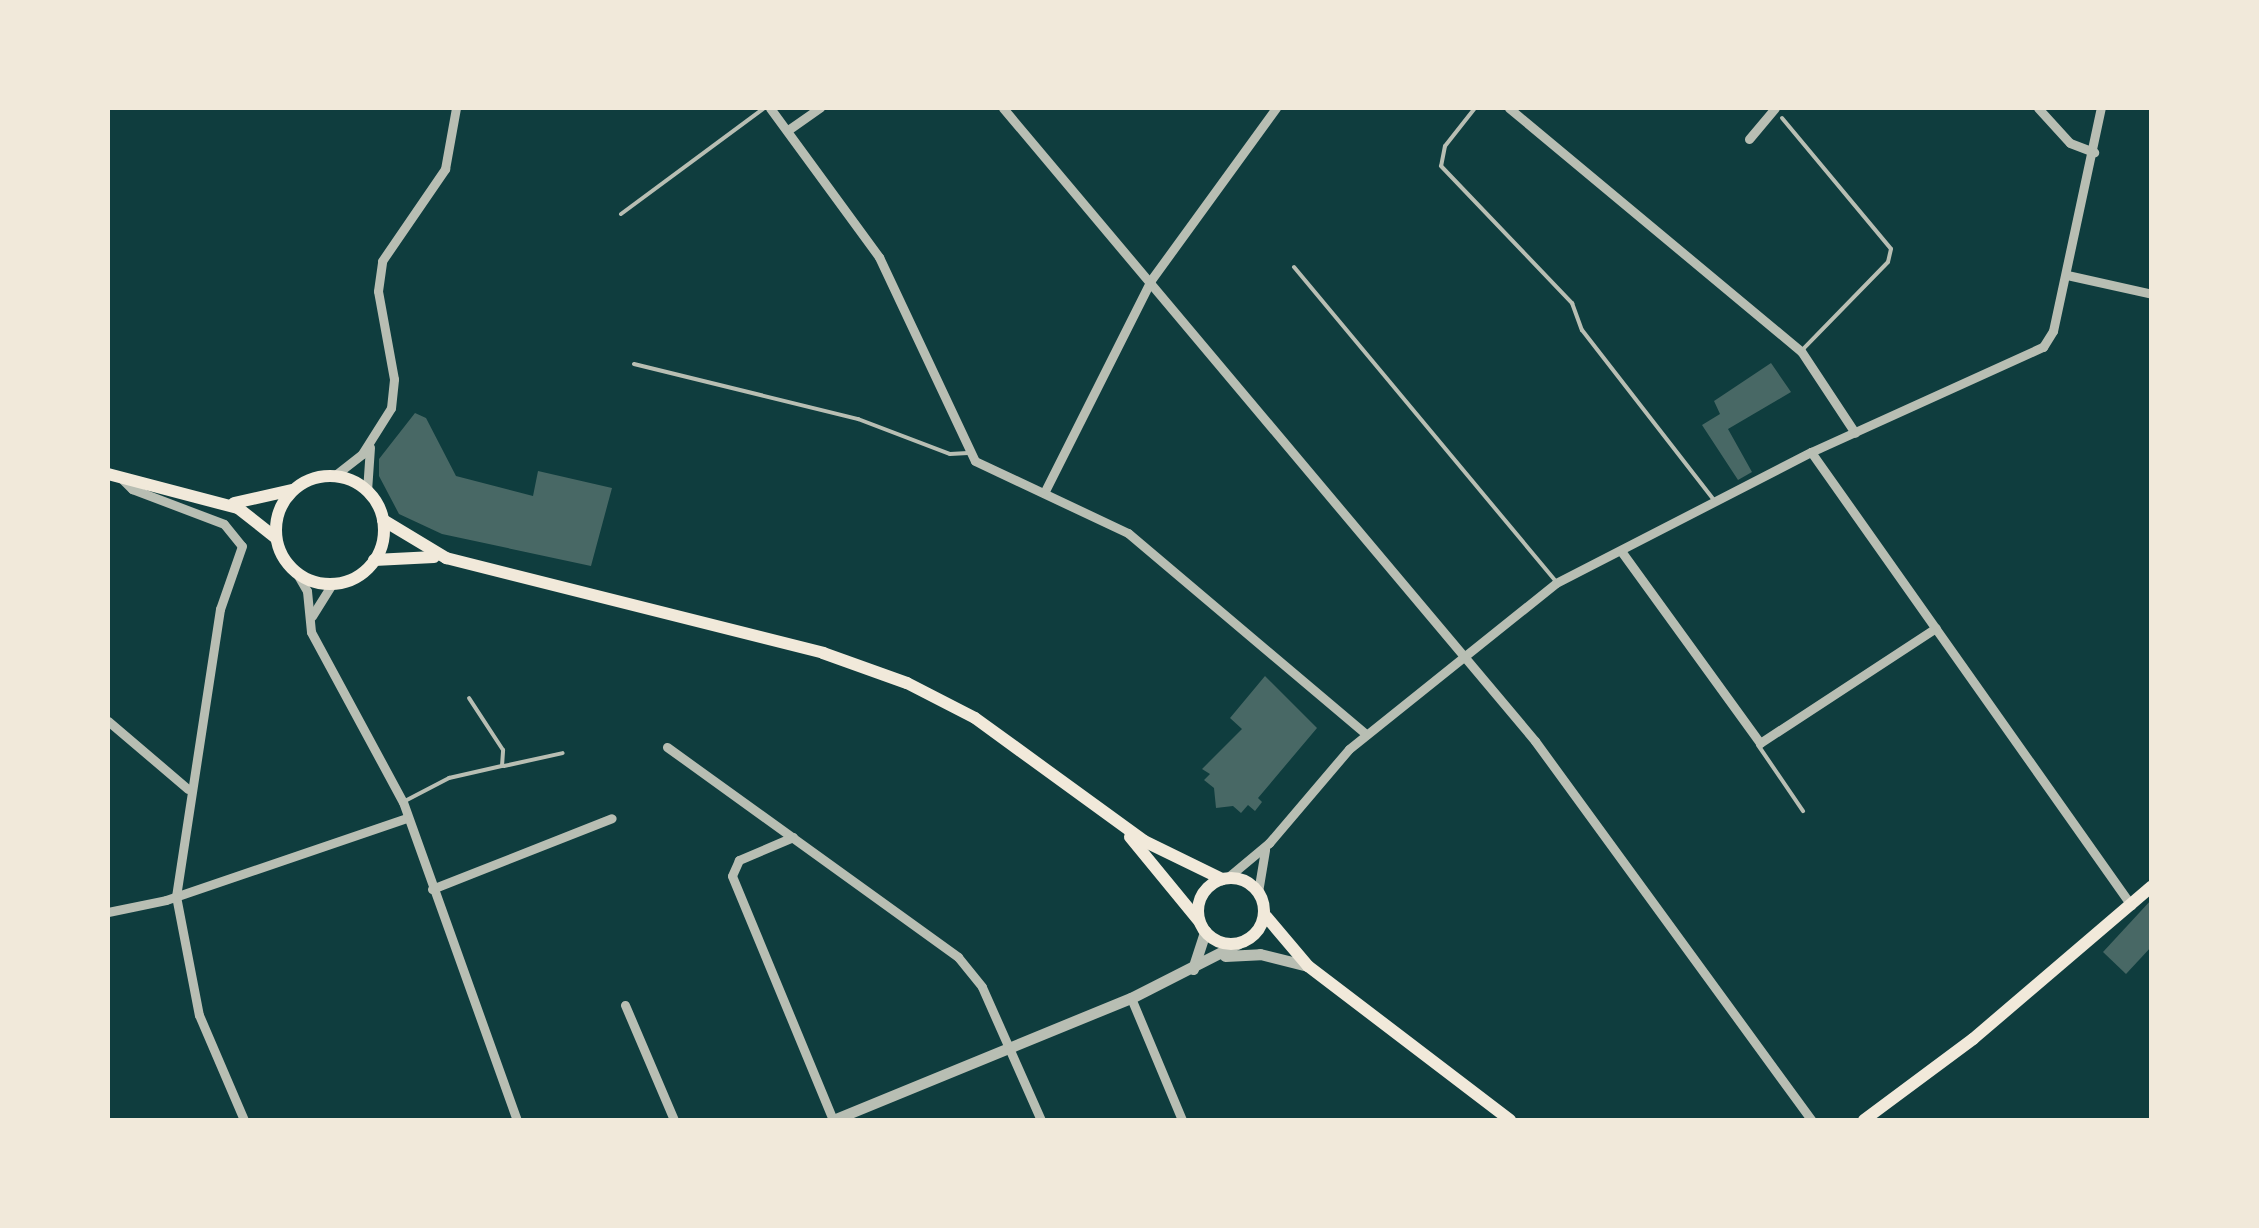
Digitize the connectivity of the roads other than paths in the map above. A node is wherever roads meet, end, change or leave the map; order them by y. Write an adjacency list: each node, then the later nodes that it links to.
1 (456, 108): 24 (street)
2 (767, 108): 13 (street); 16 (lane)
3 (820, 108): 13 (street)
4 (1003, 108): 19 (street)
5 (1262, 108): 11 (street)
6 (1475, 108): 32 (lane)
7 (1508, 108): 21 (street)
8 (1775, 108): 14 (street)
9 (2038, 108): 15 (street)
10 (2101, 108): 15 (street)
11 (1273, 111): 19 (street)
12 (1782, 118): 21 (lane)
13 (788, 130): 26 (street)
14 (1750, 139)
15 (2094, 152): 18 (street)
16 (621, 214)
17 (1294, 267): 40 (lane)
18 (2067, 275): 20 (street); 23 (street)
19 (1152, 280): 31 (street); 44 (street)
20 (2152, 294)
21 (1801, 351): 23 (street)
22 (634, 364): 26 (lane)
23 (1855, 432): 25 (street)
24 (373, 440): 28 (street); 30 (street)
25 (1811, 452): 32 (street); 43 (street)
26 (968, 453): 31 (street)
27 (114, 476): 33 (main road); 52 (street)
28 (334, 476): 29 (main road); 30 (main road)
29 (294, 489): 33 (main road); 35 (main road)
30 (367, 491): 34 (main road)
31 (1044, 493): 47 (street)
32 (1715, 503): 36 (street)
33 (226, 504): 35 (main road)
34 (383, 520): 37 (main road); 38 (main road)
35 (276, 538): 39 (main road)
36 (1621, 551): 40 (street); 48 (street)
37 (446, 558): 38 (main road); 57 (main road)
38 (374, 560): 41 (main road)
39 (296, 572): 41 (main road); 42 (street)
40 (1556, 583): 44 (street)
41 (332, 584): 42 (street)
42 (309, 623): 53 (street)
43 (1936, 628): 48 (street); 65 (street)
44 (1466, 656): 47 (street); 83 (street)
45 (469, 698): 51 (lane)
46 (108, 720): 52 (street)
47 (1366, 734): 59 (street)
48 (1757, 742): 54 (lane)
49 (667, 747): 58 (street)
50 (563, 752): 51 (lane)
51 (502, 766): 53 (lane)
52 (188, 789): 64 (street)
53 (402, 802): 55 (street)
54 (1802, 811)
55 (408, 818): 62 (street); 64 (street)
56 (612, 818): 62 (street)
57 (1114, 820): 60 (main road); 68 (main road)
58 (793, 837): 75 (street); 79 (street)
59 (1269, 843): 60 (street); 63 (street)
60 (1224, 879): 63 (main road); 68 (main road)
61 (2152, 886): 65 (main road)
62 (432, 889): 77 (street)
63 (1258, 892): 67 (main road)
64 (176, 896): 66 (street); 76 (street)
65 (2130, 904): 84 (main road)
66 (108, 912)
67 (1264, 914): 69 (main road); 71 (main road)
68 (1202, 926): 69 (main road); 72 (street)
69 (1244, 941): 70 (street); 71 (main road)
70 (1216, 958): 71 (street); 72 (street)
71 (1308, 966): 82 (main road)
72 (1191, 972): 73 (street)
73 (1131, 998): 75 (street); 81 (street)
74 (625, 1005): 78 (street)
75 (1008, 1048): 79 (street); 80 (street)
76 (244, 1120)
77 (517, 1120)
78 (674, 1120)
79 (833, 1120)
80 (1041, 1120)
81 (1182, 1120)
82 (1510, 1120)
83 (1811, 1120)
84 (1864, 1120)

